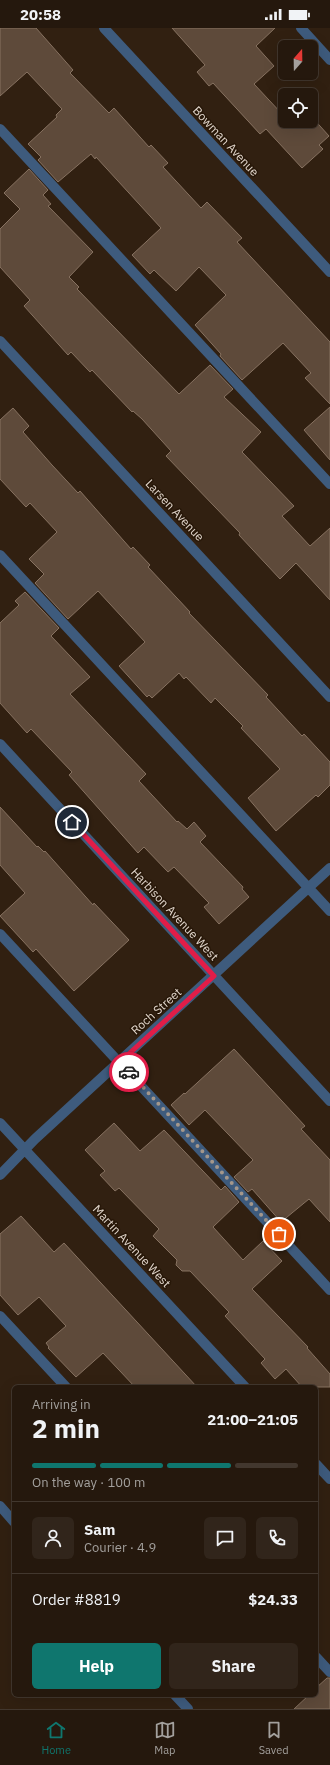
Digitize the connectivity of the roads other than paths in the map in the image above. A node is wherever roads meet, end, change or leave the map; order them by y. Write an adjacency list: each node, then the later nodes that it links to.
1 (104, 28): 5 (street, Bowman Avenue)
2 (301, 28): 3 (street)
3 (330, 60)
4 (0, 129): 7 (street)
5 (330, 272)
6 (0, 341): 9 (street, Larsen Avenue)
7 (330, 484)
8 (0, 555): 12 (street)
9 (330, 697)
10 (0, 744): 15 (street, Harbison Avenue West)
11 (330, 868): 12 (street, Roch Street)
12 (308, 888): 13 (street); 15 (street, Roch Street)
13 (330, 911)
14 (0, 934): 16 (street)
15 (214, 976): 16 (street, Roch Street); 17 (street, Harbison Avenue West)
16 (120, 1062): 19 (street, Roch Street); 21 (street)
17 (330, 1101)
18 (0, 1123): 19 (street, Martin Avenue West)
19 (25, 1149): 20 (street, Roch Street); 24 (street, Martin Avenue West)
20 (0, 1175)
21 (330, 1290)
22 (0, 1316): 23 (street)
23 (64, 1385)
24 (243, 1385)
25 (318, 1466): 26 (street)
26 (330, 1479)
27 (0, 1506): 28 (street)
28 (12, 1520)
29 (318, 1659): 30 (street)
30 (330, 1672)
31 (177, 1697): 32 (street)
32 (188, 1709)

